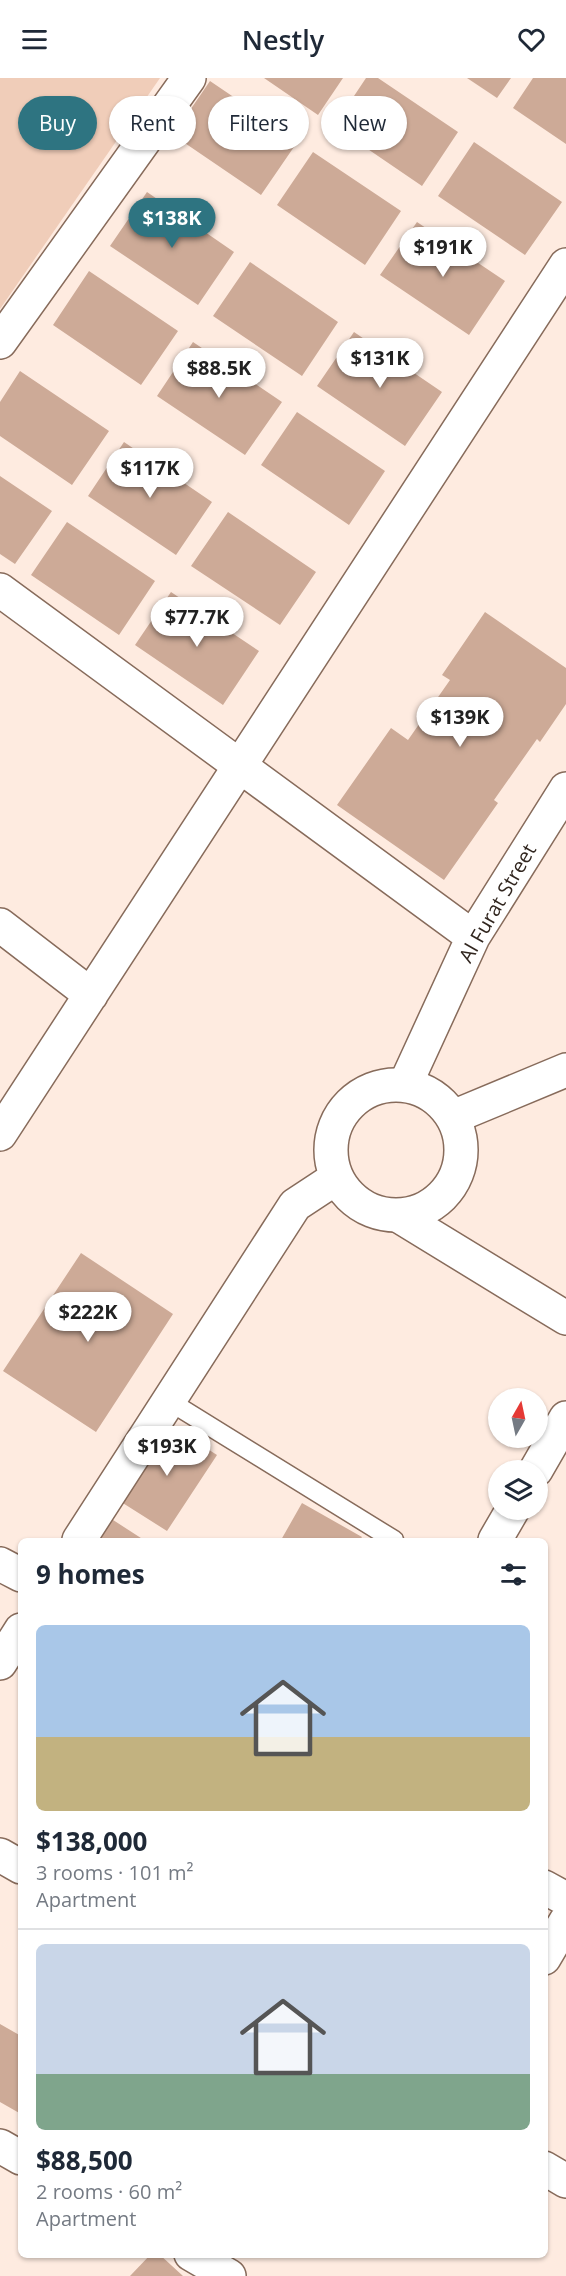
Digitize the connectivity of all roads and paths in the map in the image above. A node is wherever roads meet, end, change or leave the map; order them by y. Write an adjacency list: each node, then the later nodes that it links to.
1 (189, 78): 3 (street)
2 (566, 266): 5 (street)
3 (0, 342)
4 (0, 590): 5 (street)
5 (240, 766): 8 (street); 9 (street)
6 (566, 789): 8 (street, Al Furat Street)
7 (0, 925): 9 (street)
8 (473, 937): 11 (street, Al Furat Street)
9 (91, 994): 13 (street)
10 (566, 1070): 12 (street)
11 (405, 1085): 12 (street); 14 (street)
12 (453, 1117): 15 (street)
13 (0, 1134)
14 (336, 1178): 15 (street); 17 (street)
15 (399, 1216): 16 (street)
16 (566, 1318)
17 (169, 1401): 21 (street); 22 (lane)
18 (566, 1419): 19 (street)
19 (542, 1460)
20 (507, 1520): 23 (street)
21 (80, 1538)
22 (391, 1538)
23 (496, 1538)
24 (0, 1564): 25 (street)
25 (18, 1573)
26 (18, 1635): 27 (street)
27 (0, 1663)
28 (0, 1855): 29 (street)
29 (18, 1865)
30 (548, 1889): 31 (street)
31 (566, 1899)
32 (566, 1921): 33 (street)
33 (548, 1951)
34 (0, 2146): 35 (street)
35 (18, 2156)
36 (548, 2170): 37 (street)
37 (566, 2181)
38 (198, 2258): 39 (street)
39 (229, 2276)

